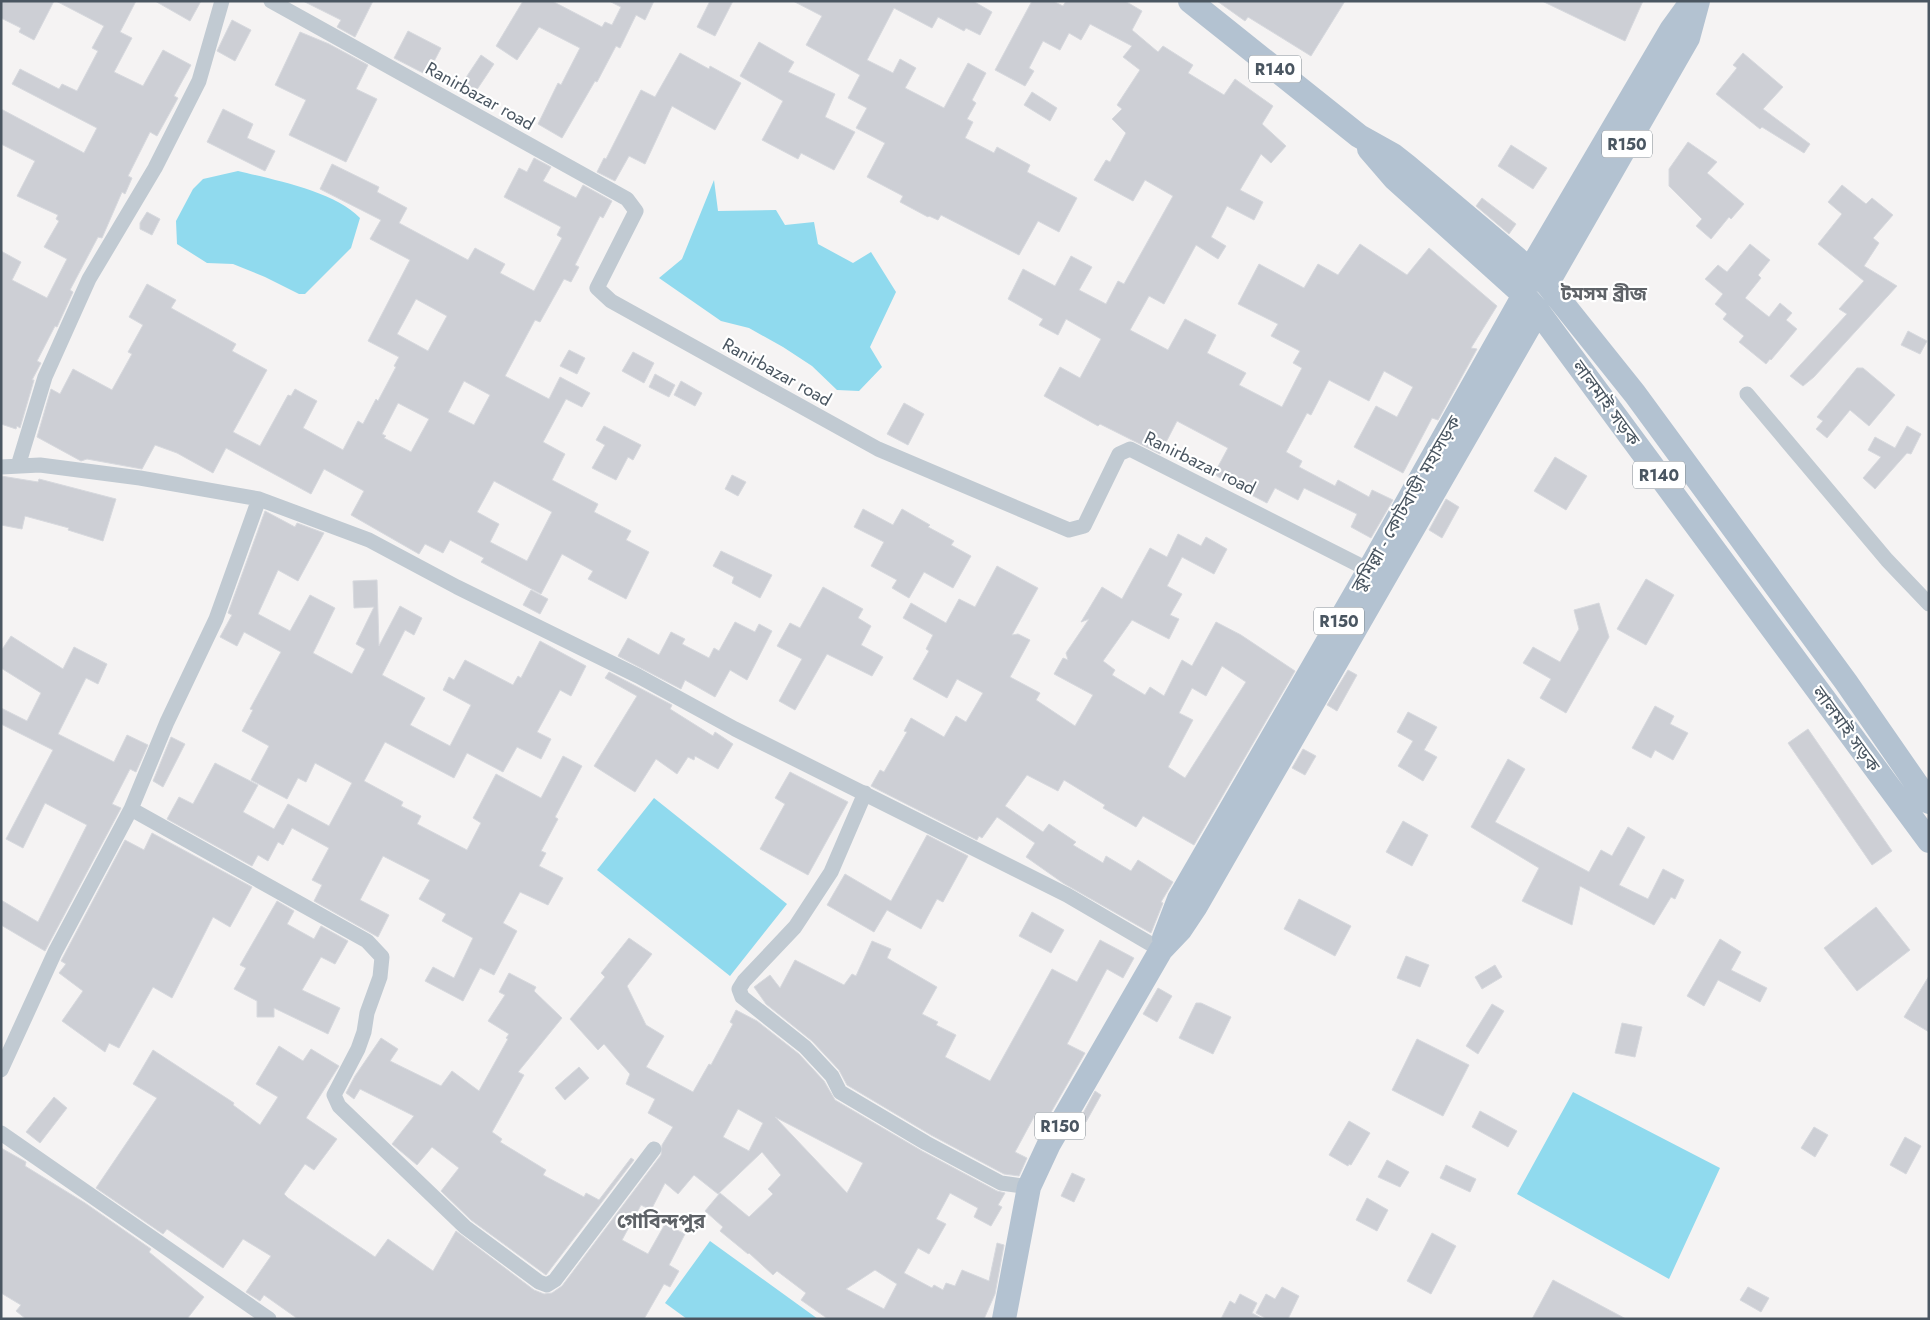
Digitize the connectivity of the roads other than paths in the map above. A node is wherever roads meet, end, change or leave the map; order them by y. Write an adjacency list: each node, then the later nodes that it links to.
1 (222, 1): 11 (street)
2 (271, 1): 14 (street, Ranirbazar road)
3 (1190, 1): 6 (main road, লালমাই সড়ক / R140)
4 (1692, 1): 7 (main road, R150)
5 (1698, 1): 7 (main road, R150)
6 (1359, 136): 8 (main road, লালমাই সড়ক / R140); 9 (main road, লালমাই সড়ক / R140)
7 (1608, 157): 8 (main road, R150)
8 (1539, 276): 17 (main road, লালমাই সড়ক / R140)
9 (1531, 303): 14 (main road, কুমিল্লা - কোটবাড়ী মহাসড়ক / R150); 16 (main road, কুমিল্লা - কোটবাড়ী মহাসড়ক / R150); 18 (main road, লালমাই সড়ক / R140)
10 (1747, 394): 15 (street)
11 (18, 466): 12 (street); 13 (street)
12 (1, 467)
13 (259, 499): 19 (street); 21 (street)
14 (1369, 570): 16 (main road, কুমিল্লা - কোটবাড়ী মহাসড়ক / R150)
15 (1929, 604)
16 (1359, 606): 23 (main road, কুমিল্লা - কোটবাড়ী মহাসড়ক / R150)
17 (1846, 682): 18 (main road); 20 (main road, লালমাই সড়ক / R140)
18 (1823, 698): 22 (main road, লালমাই সড়ক / R140)
19 (865, 793): 23 (street); 27 (street)
20 (1929, 802)
21 (131, 809): 24 (street); 26 (street)
22 (1929, 841)
23 (1161, 950): 27 (main road, কুমিল্লা - কোটবাড়ী মহাসড়ক / R150)
24 (1, 1070)
25 (1, 1133): 28 (street)
26 (654, 1149)
27 (1029, 1186): 29 (main road, কুমিল্লা - কোটবাড়ী মহাসড়ক / R150)
28 (269, 1319)
29 (1004, 1319)

